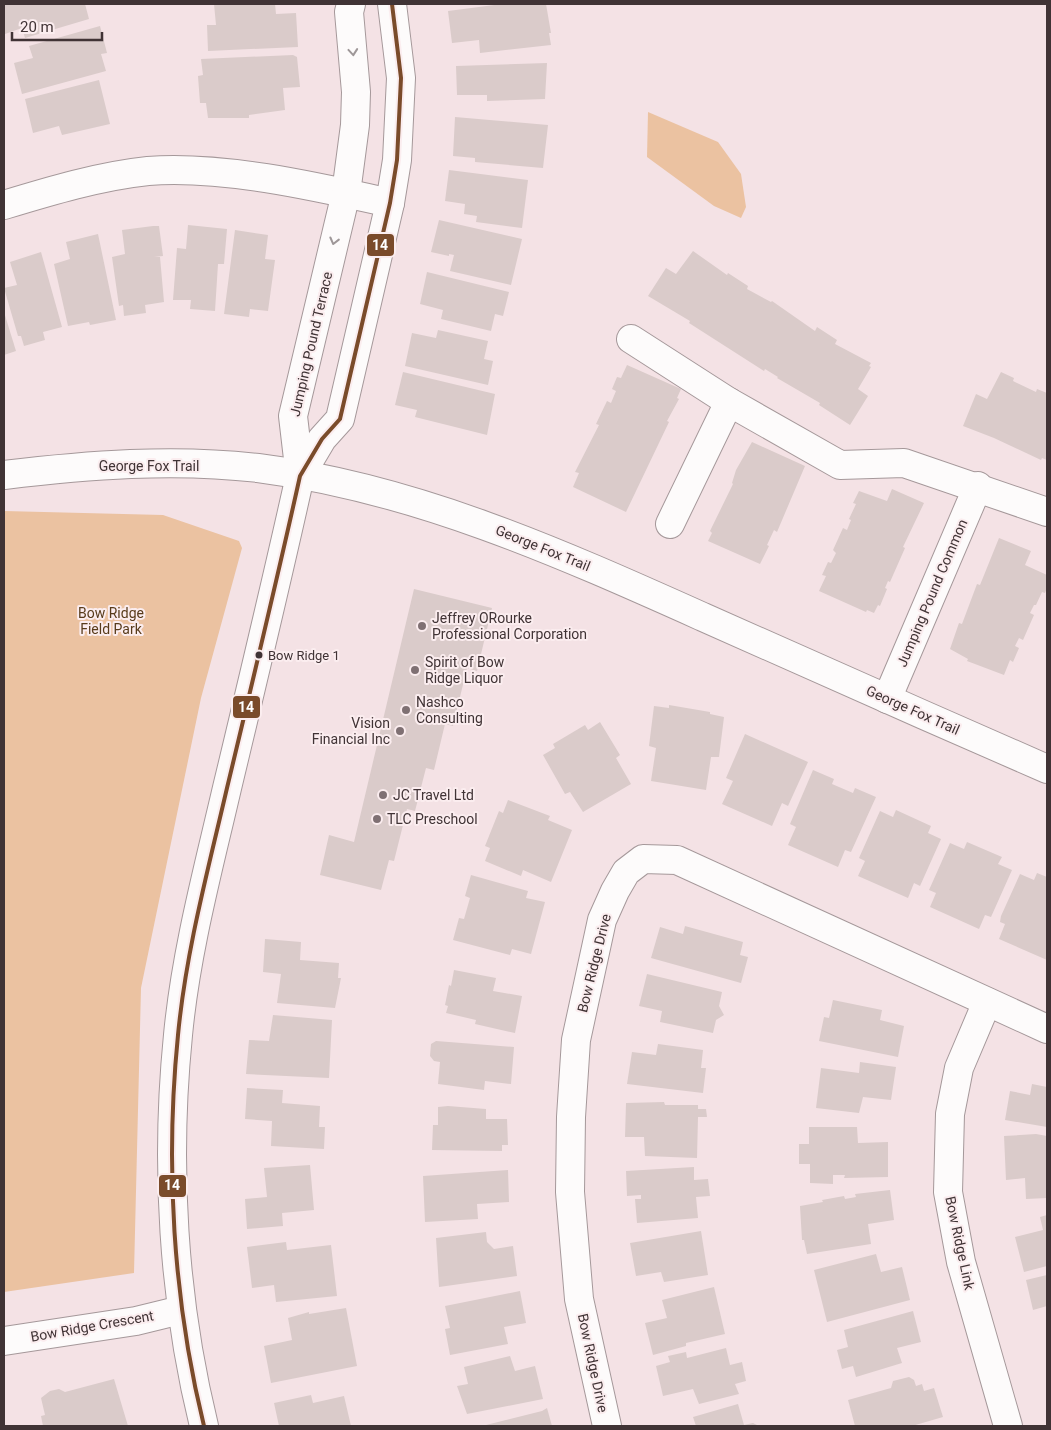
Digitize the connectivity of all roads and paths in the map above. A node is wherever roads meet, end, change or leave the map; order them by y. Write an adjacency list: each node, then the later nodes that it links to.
1 (352, 4): 3 (street, Jumping Pound Terrace, one-way to 3)
2 (392, 4): 4 (street)
3 (346, 193): 4 (street); 5 (street); 9 (street, Jumping Pound Terrace, one-way to 9)
4 (390, 204): 9 (street)
5 (4, 206)
6 (631, 339): 7 (street)
7 (729, 402): 10 (street); 12 (street)
8 (4, 475): 9 (street, George Fox Trail)
9 (300, 476): 13 (street, George Fox Trail); 17 (street)
10 (978, 486): 11 (street); 13 (street, Jumping Pound Common)
11 (1047, 512)
12 (670, 524)
13 (887, 699): 14 (street, George Fox Trail)
14 (1047, 770)
15 (987, 1002): 16 (street, Bow Ridge Drive); 20 (street, Bow Ridge Drive); 21 (street, Bow Ridge Link)
16 (1047, 1029)
17 (181, 1310): 18 (street, Bow Ridge Crescent); 19 (street)
18 (4, 1340)
19 (204, 1426)
20 (607, 1426)
21 (1008, 1426)

